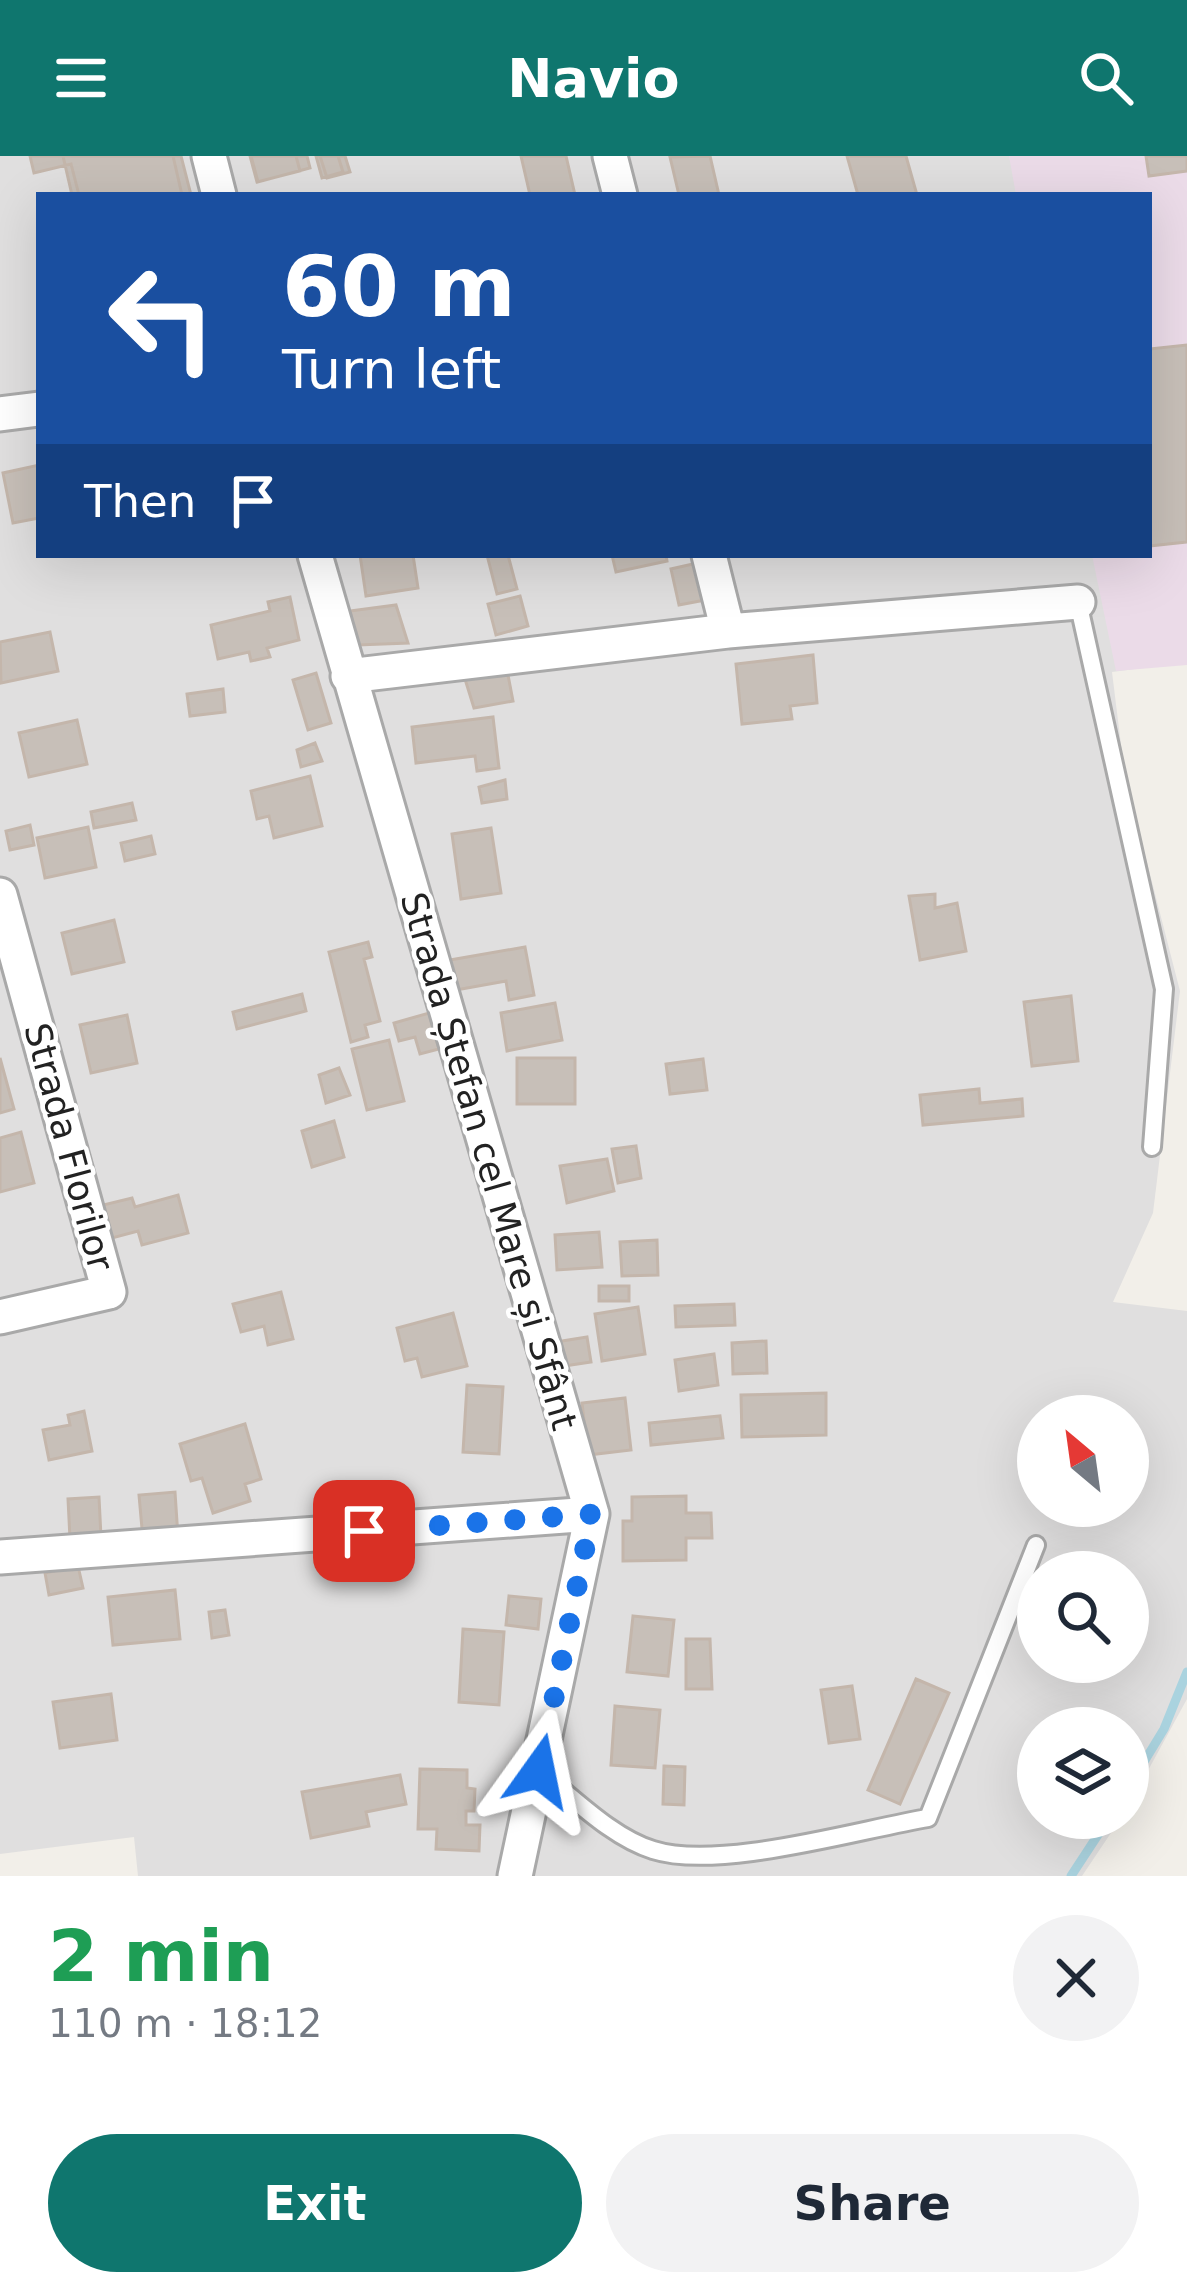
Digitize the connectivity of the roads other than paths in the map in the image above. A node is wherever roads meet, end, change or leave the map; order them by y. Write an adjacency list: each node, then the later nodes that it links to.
1 (208, 156): 3 (street)
2 (610, 156): 4 (street)
3 (218, 192)
4 (619, 192)
5 (36, 409): 6 (street)
6 (0, 414)
7 (316, 558): 11 (street, Strada Ștefan cel Mare și Sfânt)
8 (710, 558): 10 (street)
9 (1078, 602): 10 (street); 13 (lane)
10 (728, 631): 11 (street)
11 (348, 676): 15 (street, Strada Ștefan cel Mare și Sfânt)
12 (0, 895): 14 (street, Strada Florilor)
13 (1152, 1147)
14 (0, 1317)
15 (592, 1514): 17 (street); 18 (street, Strada Ștefan cel Mare și Sfânt)
16 (1036, 1545): 18 (lane)
17 (0, 1557)
18 (539, 1771): 19 (street, Strada Ștefan cel Mare și Sfânt)
19 (514, 1876)

